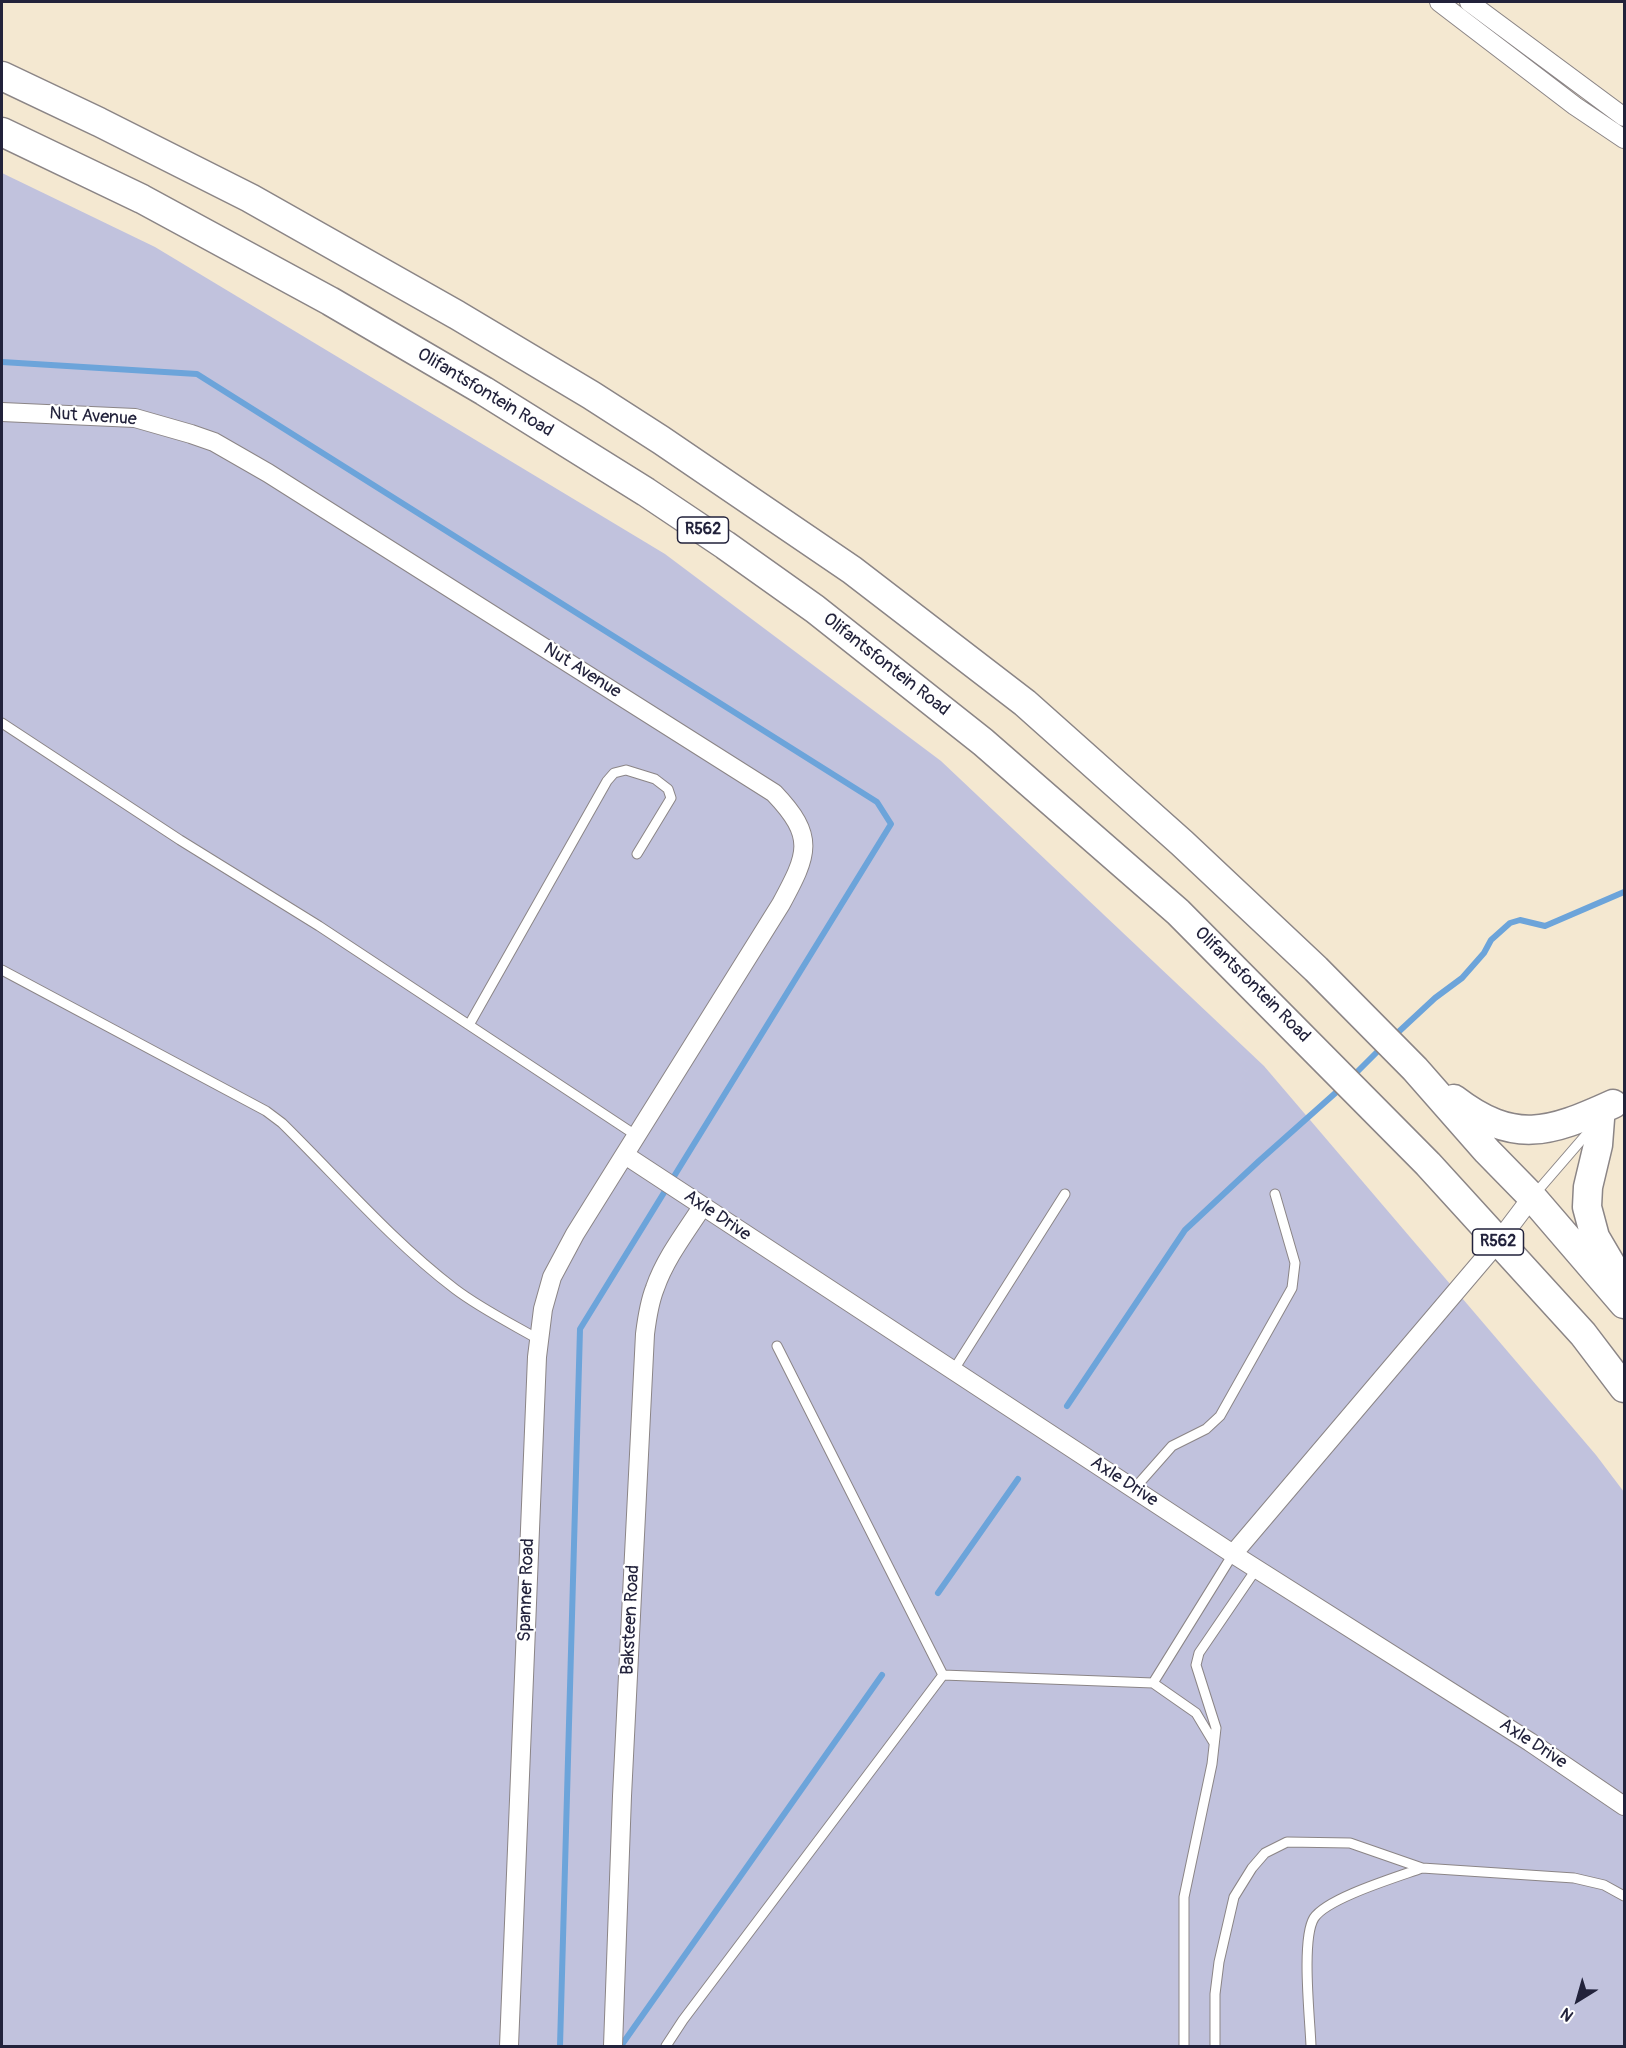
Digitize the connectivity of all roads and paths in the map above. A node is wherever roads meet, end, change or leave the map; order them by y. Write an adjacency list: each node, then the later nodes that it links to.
1 (1439, 2): 6 (street)
2 (1468, 2): 4 (street)
3 (2, 76): 12 (main road, R562)
4 (1624, 117)
5 (2, 132): 20 (main road, Olifantsfontein Road / R562)
6 (1624, 139)
7 (2, 412): 14 (street, Nut Avenue)
8 (2, 723): 11 (lane)
9 (637, 854): 11 (lane)
10 (2, 970): 23 (lane)
11 (469, 1025): 14 (lane)
12 (1410, 1064): 13 (main road); 18 (main road, R562)
13 (1610, 1107): 18 (lane); 21 (main road)
14 (637, 1136): 15 (street, Nut Avenue)
15 (625, 1155): 19 (street, Axle Drive); 23 (street, Spanner Road)
16 (1065, 1194): 25 (lane)
17 (1275, 1194): 27 (lane)
18 (1532, 1197): 20 (street); 22 (main road, R562)
19 (702, 1207): 25 (street, Axle Drive); 37 (street, Baksteen Road)
20 (1498, 1242): 26 (main road, Olifantsfontein Road / R562); 28 (street)
21 (1624, 1287)
22 (1624, 1304)
23 (538, 1339): 36 (street, Spanner Road)
24 (777, 1346): 30 (lane)
25 (953, 1371): 27 (street, Axle Drive)
26 (1624, 1388)
27 (1134, 1489): 28 (street, Axle Drive)
28 (1233, 1554): 29 (street, Axle Drive); 31 (lane)
29 (1257, 1569): 32 (lane); 33 (street, Axle Drive)
30 (943, 1675): 31 (lane); 38 (lane)
31 (1154, 1683): 32 (lane)
32 (1214, 1743): 39 (lane)
33 (1624, 1806)
34 (1422, 1868): 35 (lane); 40 (lane); 41 (lane)
35 (1624, 1896)
36 (509, 2046)
37 (613, 2046)
38 (666, 2046)
39 (1184, 2046)
40 (1215, 2046)
41 (1311, 2046)

